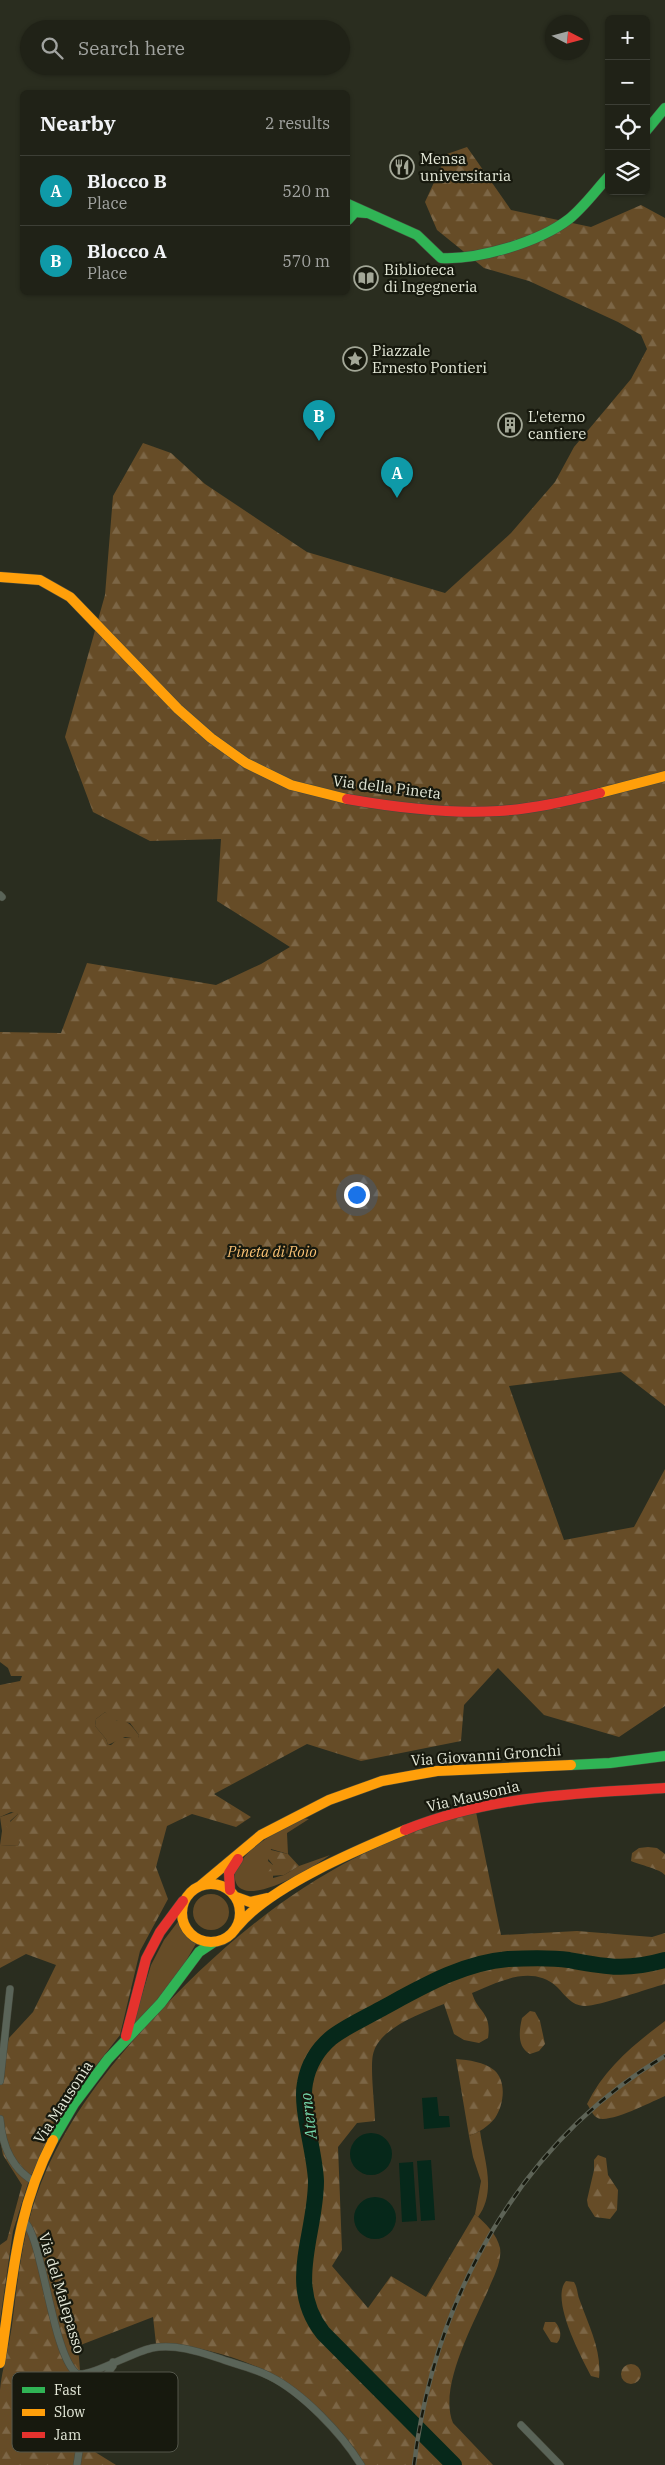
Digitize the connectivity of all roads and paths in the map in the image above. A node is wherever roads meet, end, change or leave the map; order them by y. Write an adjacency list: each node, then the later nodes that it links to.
1 (665, 108): 2 (main road)
2 (650, 126)
3 (605, 180): 5 (main road)
4 (350, 206): 5 (main road)
5 (366, 213): 6 (main road)
6 (350, 217)
7 (0, 577): 8 (main road, Via della Pineta)
8 (665, 776)
9 (665, 1756): 11 (main road, Via Giovanni Gronchi)
10 (665, 1788): 15 (main road, Via Mausonia)
11 (287, 1820): 12 (main road, Via Giovanni Gronchi); 14 (main road, Via Giovanni Gronchi)
12 (200, 1886): 13 (main road); 14 (main road)
13 (189, 1894): 17 (main road); 19 (main road, Via Mausonia)
14 (233, 1894): 15 (main road, Via Mausonia); 16 (main road)
15 (275, 1895): 16 (main road, Via Mausonia)
16 (237, 1927): 17 (main road)
17 (214, 1942): 19 (main road, Via Mausonia)
18 (10, 1989): 20 (street)
19 (126, 2038): 22 (main road, Via Mausonia)
20 (0, 2081)
21 (0, 2120): 22 (street)
22 (35, 2182): 23 (main road, Via Mausonia)
23 (22, 2220): 25 (main road, Via Mausonia); 26 (street, Via del Malepasso)
24 (113, 2362): 27 (street, Via del Malepasso); 28 (street); 32 (street, Via del Malepasso)
25 (0, 2363)
26 (75, 2372)
27 (89, 2372)
28 (109, 2372)
29 (521, 2425): 33 (street)
30 (79, 2452): 31 (street)
31 (78, 2465)
32 (361, 2465)
33 (560, 2465)

